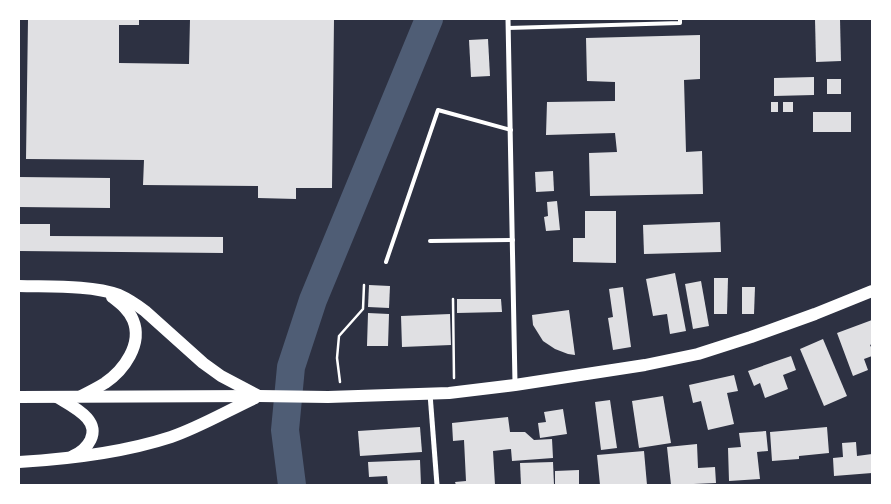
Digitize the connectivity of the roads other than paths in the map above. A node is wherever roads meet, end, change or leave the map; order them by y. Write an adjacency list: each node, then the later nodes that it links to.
1 (508, 19): 3 (street)
2 (680, 19): 3 (lane)
3 (508, 28): 4 (street)
4 (511, 130): 5 (street); 7 (lane)
5 (513, 240): 6 (lane); 11 (street)
6 (430, 241)
7 (386, 262)
8 (19, 286): 9 (main road)
9 (104, 291): 13 (main road); 16 (main road)
10 (872, 291): 11 (main road)
11 (515, 385): 12 (main road)
12 (430, 394): 13 (main road); 19 (street)
13 (259, 396): 16 (main road); 17 (main road)
14 (19, 397): 15 (main road)
15 (57, 397): 16 (main road); 17 (main road)
16 (79, 397)
17 (62, 459): 18 (main road)
18 (19, 462)
19 (437, 485)

